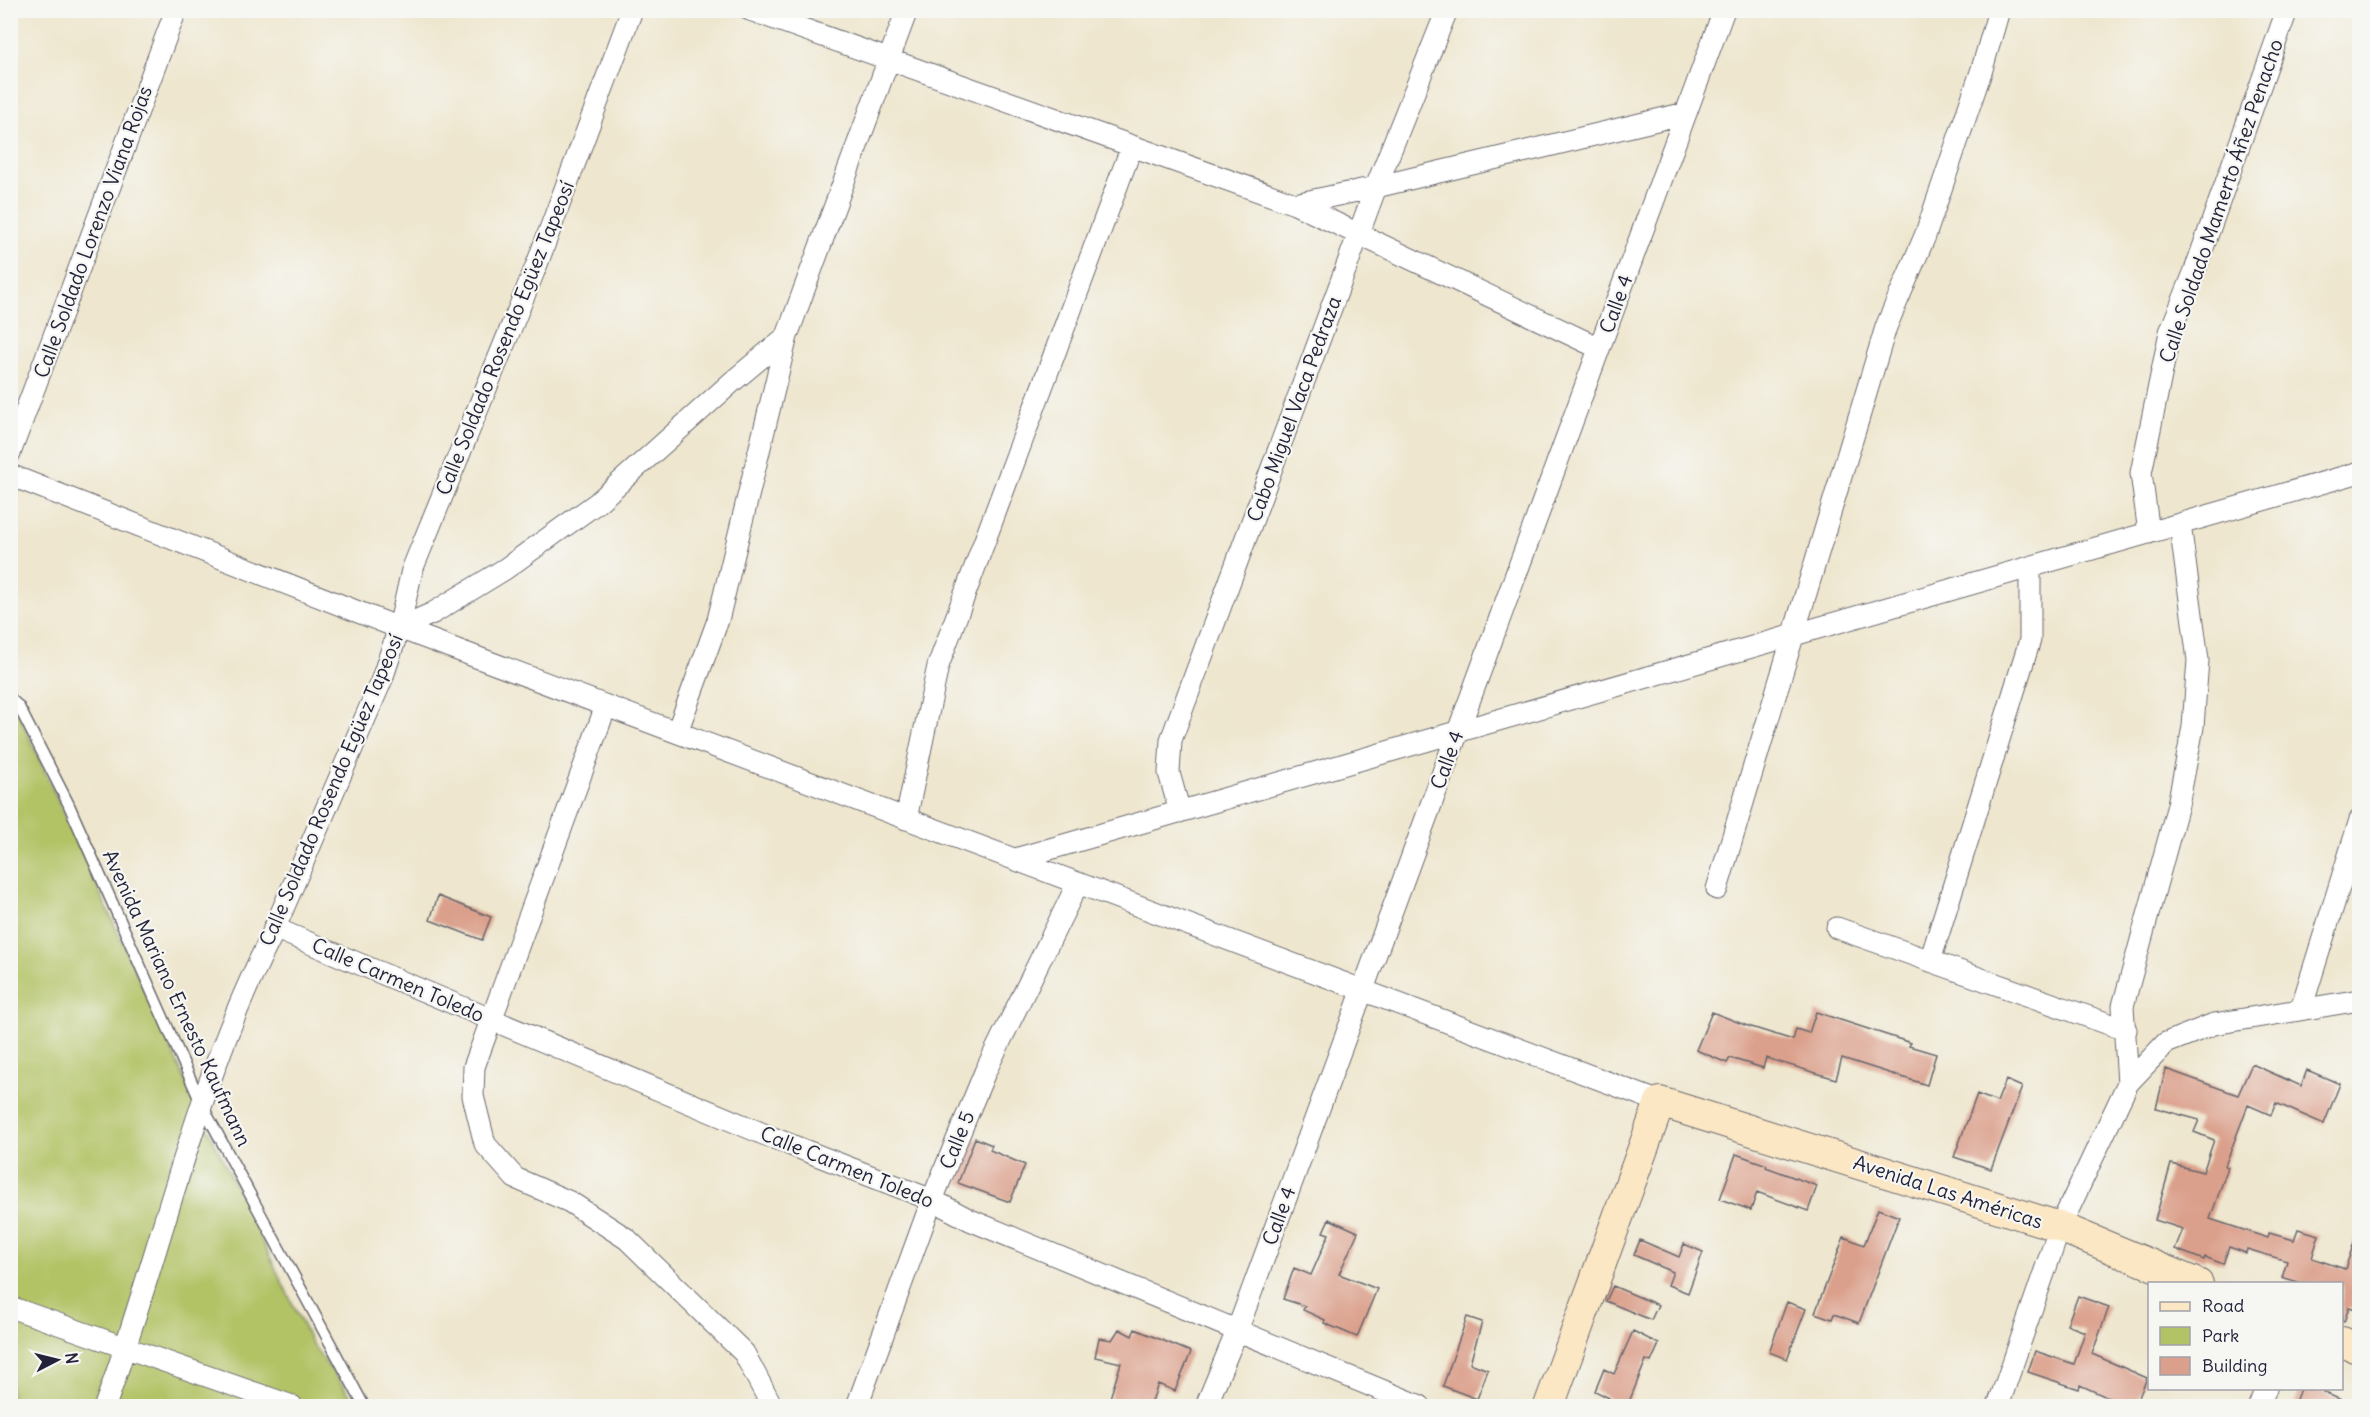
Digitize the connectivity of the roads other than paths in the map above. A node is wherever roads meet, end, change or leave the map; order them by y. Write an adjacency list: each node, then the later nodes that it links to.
1 (176, 10): 17 (street, Calle Soldado Lorenzo Viana Rojas)
2 (632, 10): 23 (street, Calle Soldado Rosendo Egüez Tapeosí)
3 (750, 10): 9 (street)
4 (907, 10): 9 (street)
5 (1447, 10): 12 (street, Cabo Miguel Vaca Pedraza)
6 (1724, 10): 10 (street, Calle 4)
7 (1999, 10): 24 (street)
8 (2287, 10): 21 (street, Calle Soldado Mamerto Áñez Penacho)
9 (889, 60): 11 (street); 15 (street)
10 (1686, 113): 12 (street); 16 (street, Calle 4)
11 (1132, 146): 13 (street); 30 (street)
12 (1376, 187): 13 (street); 14 (street, Cabo Miguel Vaca Pedraza)
13 (1295, 204): 14 (street)
14 (1359, 234): 16 (street); 29 (street, Cabo Miguel Vaca Pedraza)
15 (787, 336): 23 (street); 27 (street)
16 (1599, 348): 28 (street, Calle 4)
17 (10, 453)
18 (2360, 472): 20 (street)
19 (10, 475): 23 (street)
20 (2180, 524): 21 (street); 42 (street)
21 (2149, 533): 22 (street)
22 (2030, 567): 24 (street); 37 (street)
23 (399, 628): 26 (street); 35 (street, Calle Soldado Rosendo Egüez Tapeosí)
24 (1794, 635): 28 (street); 34 (street)
25 (10, 698): 45 (lane, Avenida Mariano Ernesto Kaufmann)
26 (606, 706): 27 (street); 41 (street)
27 (677, 732): 30 (street)
28 (1458, 732): 29 (street); 38 (street, Calle 4)
29 (1180, 812): 32 (street)
30 (906, 819): 32 (street)
31 (2360, 820): 40 (street)
32 (1015, 859): 33 (street)
33 (1078, 883): 38 (street); 46 (street, Calle 5)
34 (1718, 889)
35 (274, 928): 41 (street, Calle Carmen Toledo); 45 (street, Calle Soldado Rosendo Egüez Tapeosí)
36 (1838, 928): 37 (street)
37 (1929, 961): 42 (street)
38 (1362, 990): 44 (street); 50 (street, Calle 4)
39 (2360, 1000): 40 (street)
40 (2301, 1009): 43 (street)
41 (492, 1020): 46 (street, Calle Carmen Toledo); 58 (street)
42 (2126, 1030): 43 (street)
43 (2128, 1083): 47 (street)
44 (1660, 1102): 47 (main road, Avenida Las Américas); 62 (main road)
45 (202, 1105): 52 (street, Calle Soldado Rosendo Egüez Tapeosí); 57 (lane, Avenida Mariano Ernesto Kaufmann)
46 (932, 1200): 50 (street, Calle Carmen Toledo); 59 (street, Calle 5)
47 (2060, 1227): 48 (main road, Avenida Las Américas); 63 (street)
48 (2193, 1282)
49 (10, 1307): 52 (street)
50 (1237, 1331): 60 (street, Calle 4); 61 (street, Calle Carmen Toledo)
51 (2343, 1342): 53 (main road)
52 (126, 1349): 55 (street, Calle Soldado Rosendo Egüez Tapeosí); 56 (street)
53 (2360, 1349)
54 (2266, 1390): 64 (street)
55 (105, 1407)
56 (292, 1407)
57 (364, 1407)
58 (772, 1407)
59 (857, 1407)
60 (1206, 1407)
61 (1420, 1407)
62 (1549, 1407)
63 (1998, 1407)
64 (2259, 1407)

